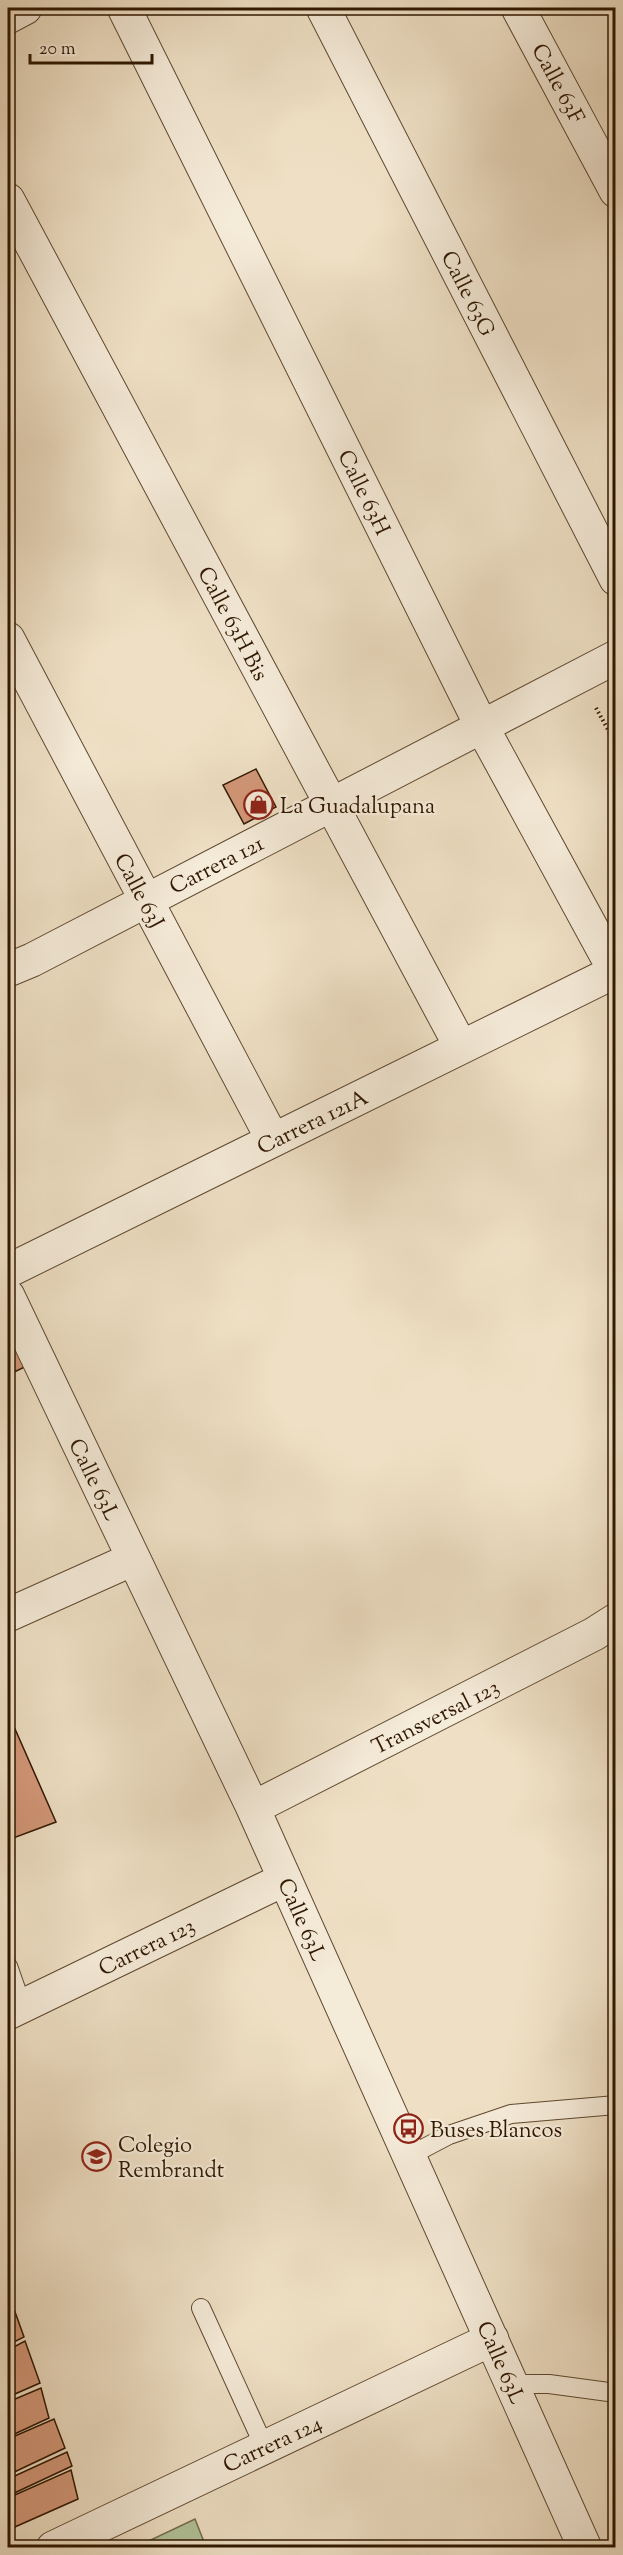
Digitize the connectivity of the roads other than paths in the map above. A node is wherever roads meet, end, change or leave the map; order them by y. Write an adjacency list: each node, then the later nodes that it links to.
1 (25, 8): 5 (street)
2 (124, 8): 11 (street, Calle 63H)
3 (323, 8): 8 (street, Calle 63G)
4 (519, 8): 6 (street, Calle 63F)
5 (8, 17)
6 (615, 191)
7 (8, 200): 12 (street, Calle 63H Bis)
8 (615, 579)
9 (8, 639): 13 (street, Calle 63J)
10 (615, 657): 11 (street, Carrera 121)
11 (482, 727): 12 (street, Carrera 121); 15 (street, Calle 63H)
12 (331, 804): 13 (street, Carrera 121); 16 (street, Calle 63H Bis)
13 (146, 900): 14 (street, Carrera 121); 17 (street, Calle 63J)
14 (8, 970)
15 (615, 971): 16 (street, Carrera 121A)
16 (461, 1047): 17 (street, Carrera 121A)
17 (273, 1140): 18 (street, Carrera 121A)
18 (8, 1271)
19 (8, 1296): 20 (street, Calle 63L)
20 (133, 1559): 21 (street); 23 (street, Calle 63L)
21 (8, 1615)
22 (615, 1620): 23 (street, Transversal 123)
23 (253, 1808): 24 (street, Calle 63L)
24 (285, 1879): 26 (street, Carrera 123); 28 (street, Calle 63L)
25 (8, 1966): 26 (lane)
26 (15, 2010)
27 (615, 2105): 28 (lane)
28 (409, 2156): 30 (street, Calle 63L)
29 (201, 2308): 33 (lane)
30 (492, 2339): 31 (street, Calle 63L); 33 (street, Carrera 124)
31 (511, 2384): 32 (lane); 35 (street, Calle 63L)
32 (615, 2393)
33 (264, 2446): 34 (street, Carrera 124)
34 (53, 2547)
35 (585, 2547)

